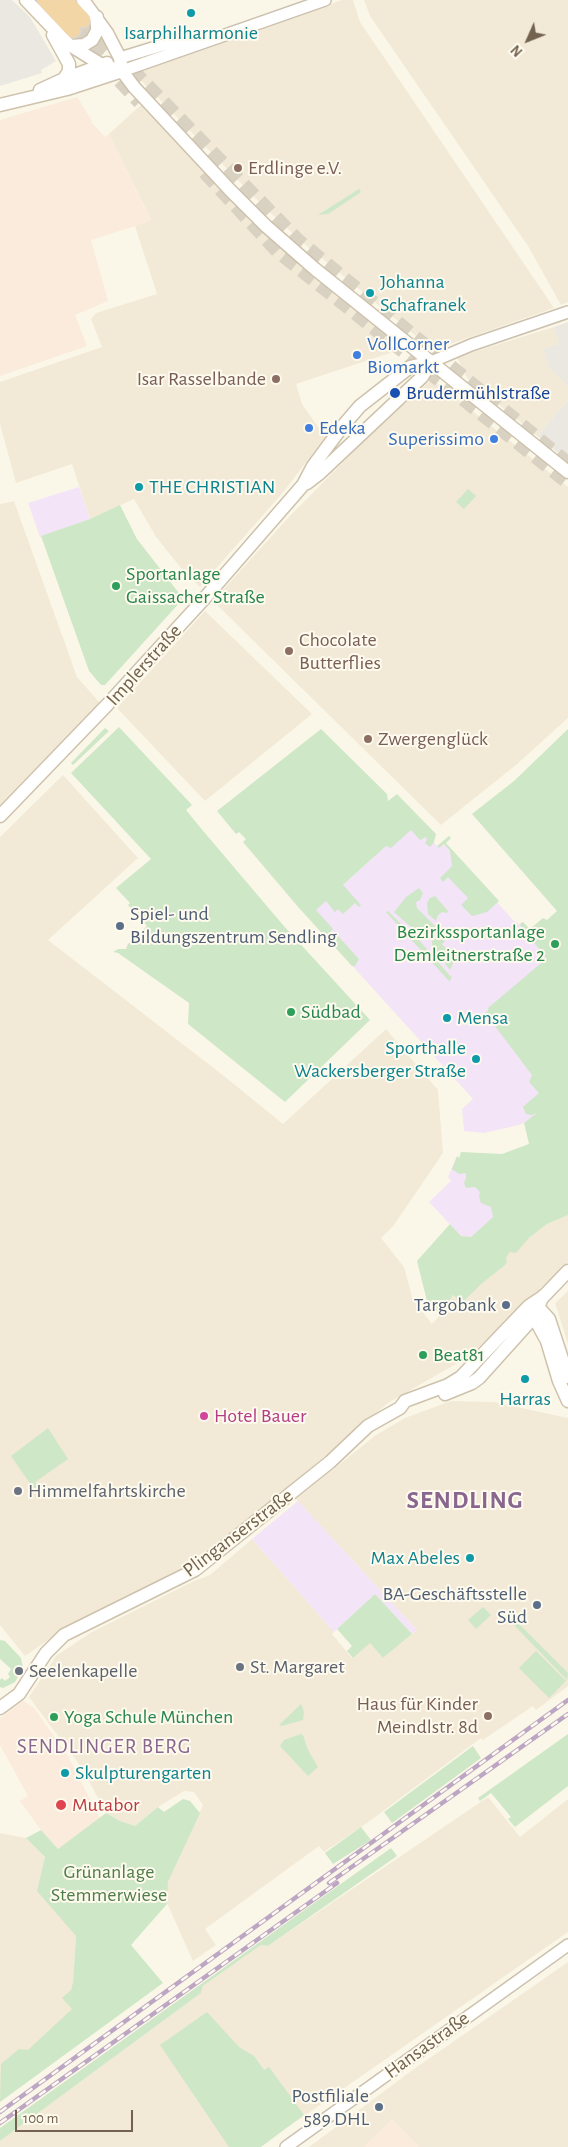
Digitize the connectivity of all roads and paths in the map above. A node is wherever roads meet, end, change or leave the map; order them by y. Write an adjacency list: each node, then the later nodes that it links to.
1 (26, 0): 6 (main road)
2 (45, 0): 7 (highway)
3 (64, 0): 7 (highway)
4 (83, 0): 7 (main road)
5 (325, 0): 8 (street)
6 (43, 18): 9 (main road); 13 (main road)
7 (84, 22): 9 (main road); 10 (main road)
8 (225, 34): 10 (street); 12 (street)
9 (71, 46): 11 (main road)
10 (120, 58): 11 (main road); 12 (main road)
11 (102, 65): 12 (main road); 13 (main road)
12 (122, 72): 14 (main road); 17 (main road)
13 (64, 78): 14 (main road)
14 (30, 97): 15 (main road)
15 (0, 105)
16 (568, 312): 17 (street)
17 (431, 362): 18 (main road); 19 (main road, Implerstraße); 19 (main road, Implerstraße)
18 (568, 472)
19 (303, 486): 20 (main road, Implerstraße)
20 (0, 816)
21 (568, 1271): 22 (main road, Plinganserstraße)
22 (533, 1310): 23 (main road); 24 (main road); 25 (main road, Plinganserstraße)
23 (568, 1376)
24 (568, 1401)
25 (1, 1705)
26 (568, 1945): 27 (street, Hansastraße)
27 (286, 2147)

